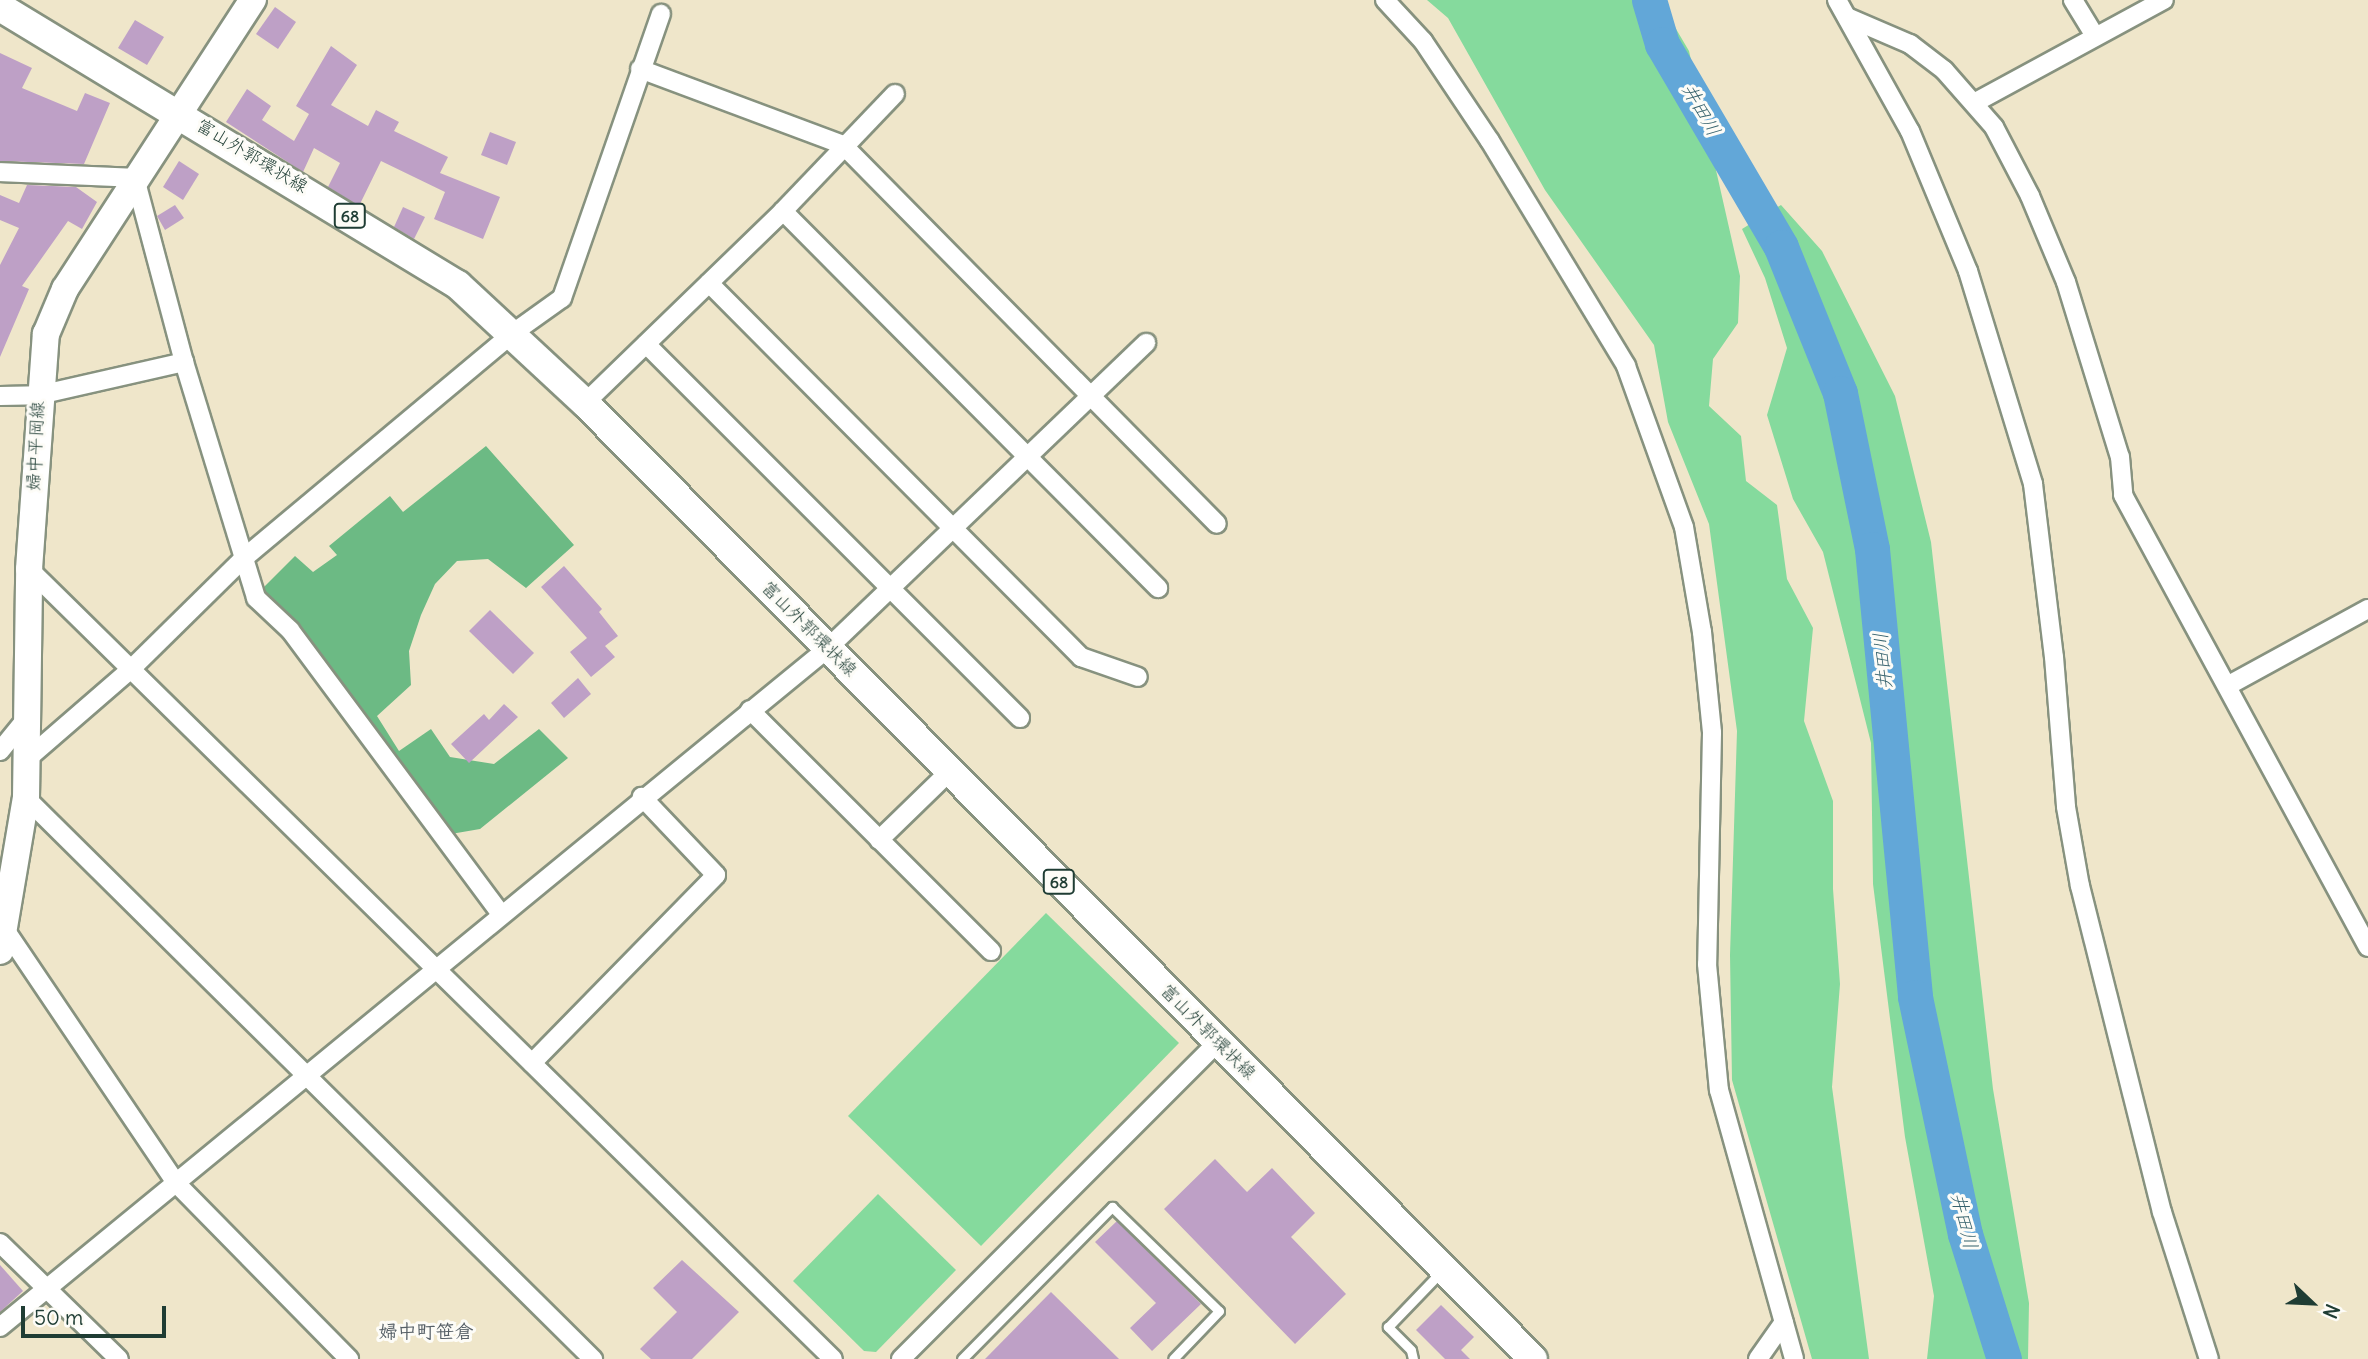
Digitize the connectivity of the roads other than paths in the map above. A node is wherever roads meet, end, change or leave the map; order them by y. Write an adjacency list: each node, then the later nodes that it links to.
1 (253, 0): 13 (main road, 婦中平岡線)
2 (1385, 0): 60 (street)
3 (1837, 0): 8 (street)
4 (2073, 0): 9 (street)
5 (2164, 0): 9 (street)
6 (0, 7): 13 (main road, 富山外郭環状線 / 68)
7 (661, 14): 10 (street)
8 (1847, 17): 12 (street); 73 (street)
9 (2095, 36): 12 (street)
10 (640, 69): 14 (street); 19 (street)
11 (895, 94): 14 (street)
12 (1974, 103): 38 (street)
13 (177, 110): 16 (main road, 婦中平岡線); 19 (main road, 富山外郭環状線 / 68)
14 (843, 145): 17 (street); 25 (street)
15 (0, 172): 16 (street)
16 (135, 178): 22 (street); 23 (main road, 婦中平岡線)
17 (783, 211): 18 (street); 27 (street)
18 (709, 283): 21 (street); 29 (street)
19 (513, 333): 26 (main road, 富山外郭環状線 / 68); 30 (street)
20 (1146, 343): 25 (street)
21 (646, 344): 26 (street); 33 (street)
22 (184, 362): 23 (street); 30 (street)
23 (39, 395): 24 (street); 31 (main road, 婦中平岡線)
24 (0, 396)
25 (1090, 398): 27 (street); 28 (street)
26 (585, 403): 35 (main road, 富山外郭環状線 / 68)
27 (1029, 459): 29 (street); 32 (street)
28 (1217, 524)
29 (955, 528): 33 (street); 37 (street)
30 (244, 558): 36 (street); 48 (street)
31 (29, 569): 36 (street); 41 (main road, 婦中平岡線)
32 (1158, 587)
33 (891, 588): 35 (street); 40 (street)
34 (2368, 609): 38 (street)
35 (828, 648): 39 (street); 44 (main road, 富山外郭環状線 / 68)
36 (131, 669): 43 (street); 52 (street)
37 (1138, 677)
38 (2229, 685): 50 (street)
39 (750, 710): 45 (street); 47 (street)
40 (1020, 718)
41 (26, 719): 42 (street); 43 (main road, 婦中平岡線)
42 (0, 751)
43 (26, 760): 46 (main road, 婦中平岡線)
44 (949, 772): 47 (street); 53 (main road, 富山外郭環状線 / 68)
45 (642, 797): 48 (street); 54 (street)
46 (26, 799): 49 (main road, 婦中平岡線); 55 (street)
47 (879, 840): 51 (street)
48 (500, 913): 52 (street)
49 (2, 935): 56 (street)
50 (2368, 947)
51 (990, 951)
52 (435, 967): 54 (street); 55 (street)
53 (1218, 1042): 58 (main road, 富山外郭環状線 / 68); 66 (street)
54 (532, 1063): 65 (street)
55 (308, 1076): 56 (street); 64 (street)
56 (176, 1183): 59 (street); 63 (street)
57 (0, 1242): 59 (street)
58 (1444, 1269): 69 (lane); 70 (main road, 富山外郭環状線 / 68)
59 (47, 1287): 61 (street); 62 (street)
60 (1784, 1322): 71 (street); 72 (street)
61 (0, 1327)
62 (119, 1359)
63 (349, 1359)
64 (593, 1359)
65 (833, 1359)
66 (901, 1359)
67 (962, 1359): 68 (lane)
68 (1173, 1359)
69 (1413, 1359)
70 (1533, 1359)
71 (1758, 1359)
72 (1794, 1359)
73 (2209, 1359)

